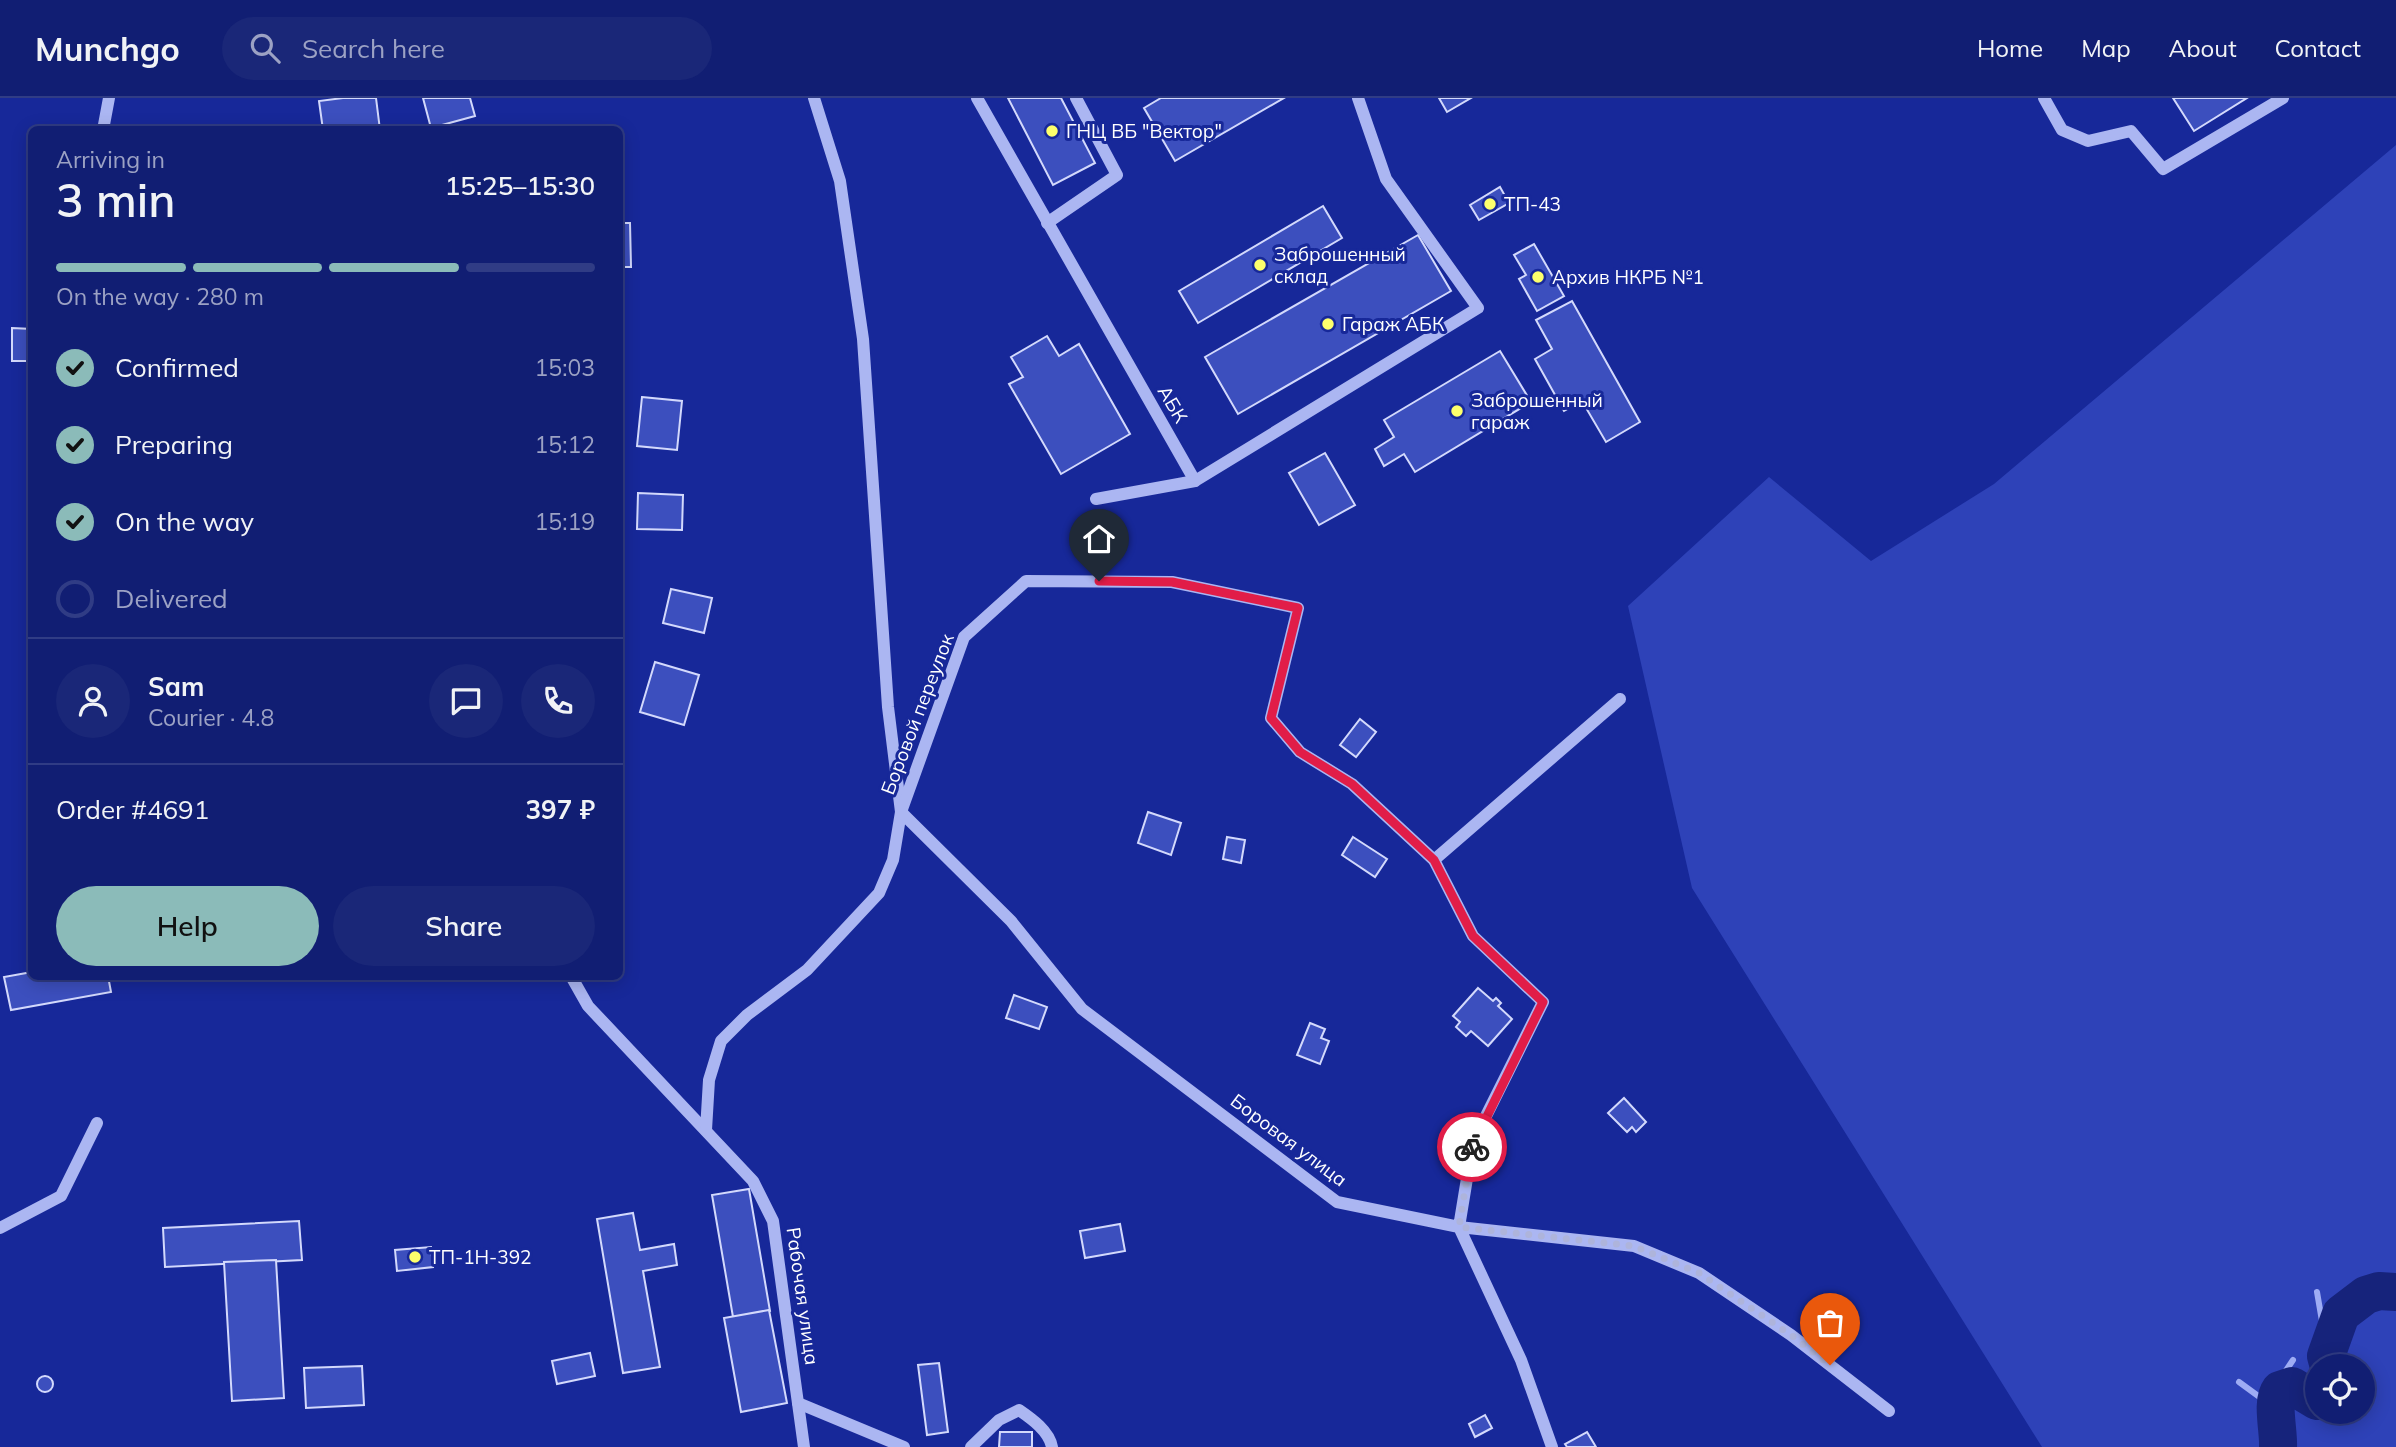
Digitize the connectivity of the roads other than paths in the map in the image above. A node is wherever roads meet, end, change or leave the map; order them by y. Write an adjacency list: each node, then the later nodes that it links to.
1 (109, 98): 8 (street)
2 (814, 98): 13 (street)
3 (977, 98): 9 (street, АБК)
4 (1076, 98): 9 (street)
5 (1358, 98): 10 (street)
6 (2044, 98): 7 (street)
7 (2283, 98)
8 (104, 126)
9 (1047, 223): 10 (street, АБК)
10 (1195, 481): 11 (street)
11 (1096, 499)
12 (1620, 699): 14 (street)
13 (901, 811): 14 (street, Боровой переулок); 17 (street); 18 (street, Боровая улица)
14 (1434, 860): 18 (street, Боровой переулок)
15 (573, 980): 17 (street, Рабочая улица)
16 (97, 1123): 19 (street)
17 (706, 1130): 20 (street, Рабочая улица)
18 (1459, 1227): 21 (street, Боровая улица); 26 (street)
19 (0, 1228)
20 (798, 1403): 22 (street, Рабочая улица); 23 (street)
21 (1889, 1411)
22 (804, 1447)
23 (904, 1447)
24 (971, 1447): 25 (street)
25 (1052, 1447)
26 (1552, 1447)

